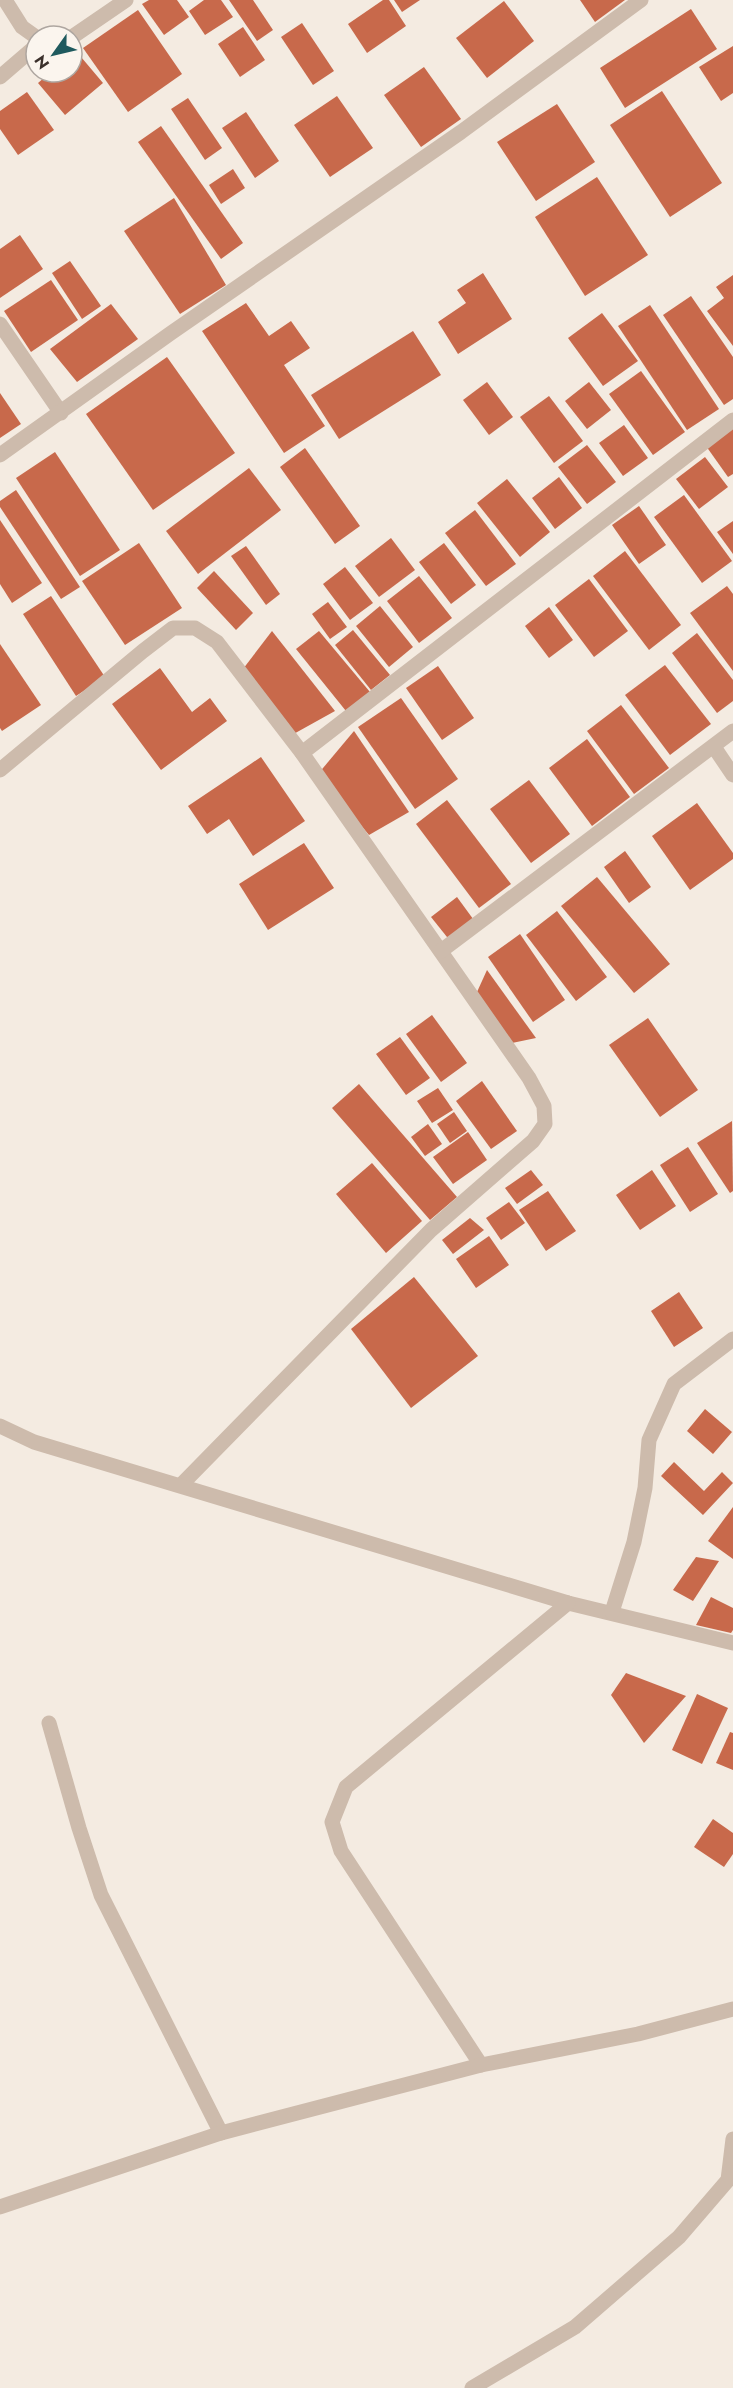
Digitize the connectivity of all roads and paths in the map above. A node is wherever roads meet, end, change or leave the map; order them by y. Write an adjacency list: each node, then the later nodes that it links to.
1 (5, 0): 4 (street)
2 (126, 0): 5 (street)
3 (640, 0): 9 (street)
4 (24, 28)
5 (84, 29)
6 (24, 56): 7 (street)
7 (0, 77)
8 (0, 324): 9 (street)
9 (61, 412): 11 (street)
10 (733, 420): 14 (street)
11 (0, 455)
12 (733, 731): 13 (street)
13 (714, 747): 16 (street); 17 (street)
14 (302, 753): 15 (street); 17 (street)
15 (0, 770)
16 (733, 775)
17 (441, 951): 20 (street)
18 (733, 1339): 22 (street)
19 (0, 1426): 20 (street)
20 (182, 1485): 21 (street)
21 (568, 1603): 22 (street); 26 (street)
22 (612, 1612): 23 (street)
23 (733, 1643)
24 (49, 1723): 27 (street)
25 (733, 2009): 26 (street)
26 (481, 2065): 27 (street)
27 (221, 2133): 29 (street)
28 (733, 2139): 30 (street)
29 (0, 2207)
30 (472, 2388)

